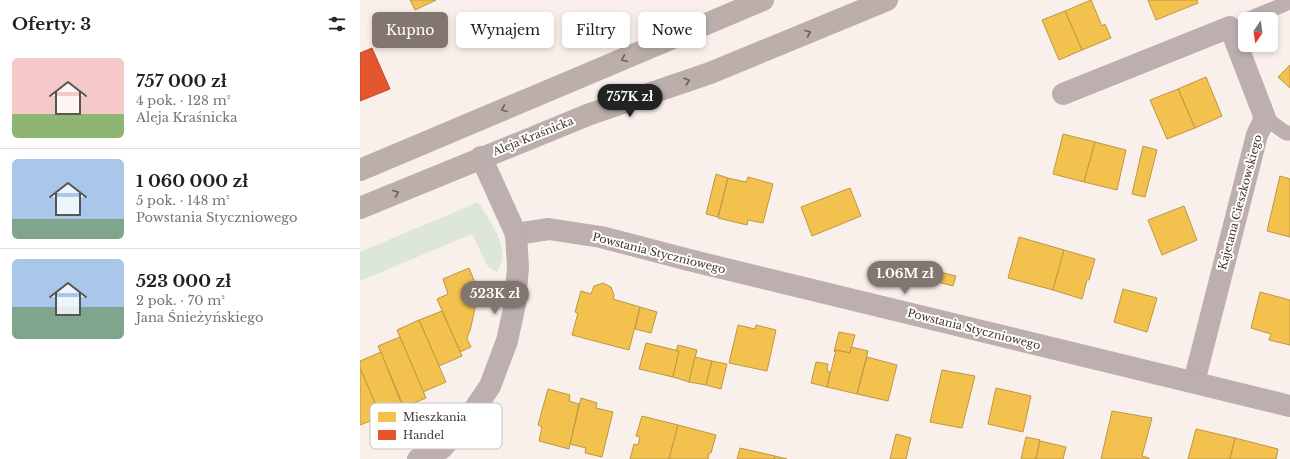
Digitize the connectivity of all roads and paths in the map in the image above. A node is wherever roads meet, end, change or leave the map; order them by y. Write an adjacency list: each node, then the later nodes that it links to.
1 (763, 0): 11 (main road, one-way to 11)
2 (887, 0): 10 (main road, Aleja Kraśnicka, one-way to 2)
3 (1290, 2): 4 (lane)
4 (1266, 12)
5 (1238, 23): 7 (street)
6 (1248, 52): 8 (street)
7 (1063, 94)
8 (1265, 118): 9 (lane); 14 (street, Kajetana Cieszkowskiego)
9 (1290, 133)
10 (481, 157): 12 (main road, Aleja Kraśnicka, one-way to 10); 13 (street)
11 (360, 170)
12 (360, 208)
13 (516, 234): 14 (street, Powstania Styczniowego); 15 (street)
14 (1194, 382): 16 (street, Powstania Styczniowego)
15 (479, 403)
16 (1290, 406)
17 (449, 454): 18 (street)
18 (418, 459)

